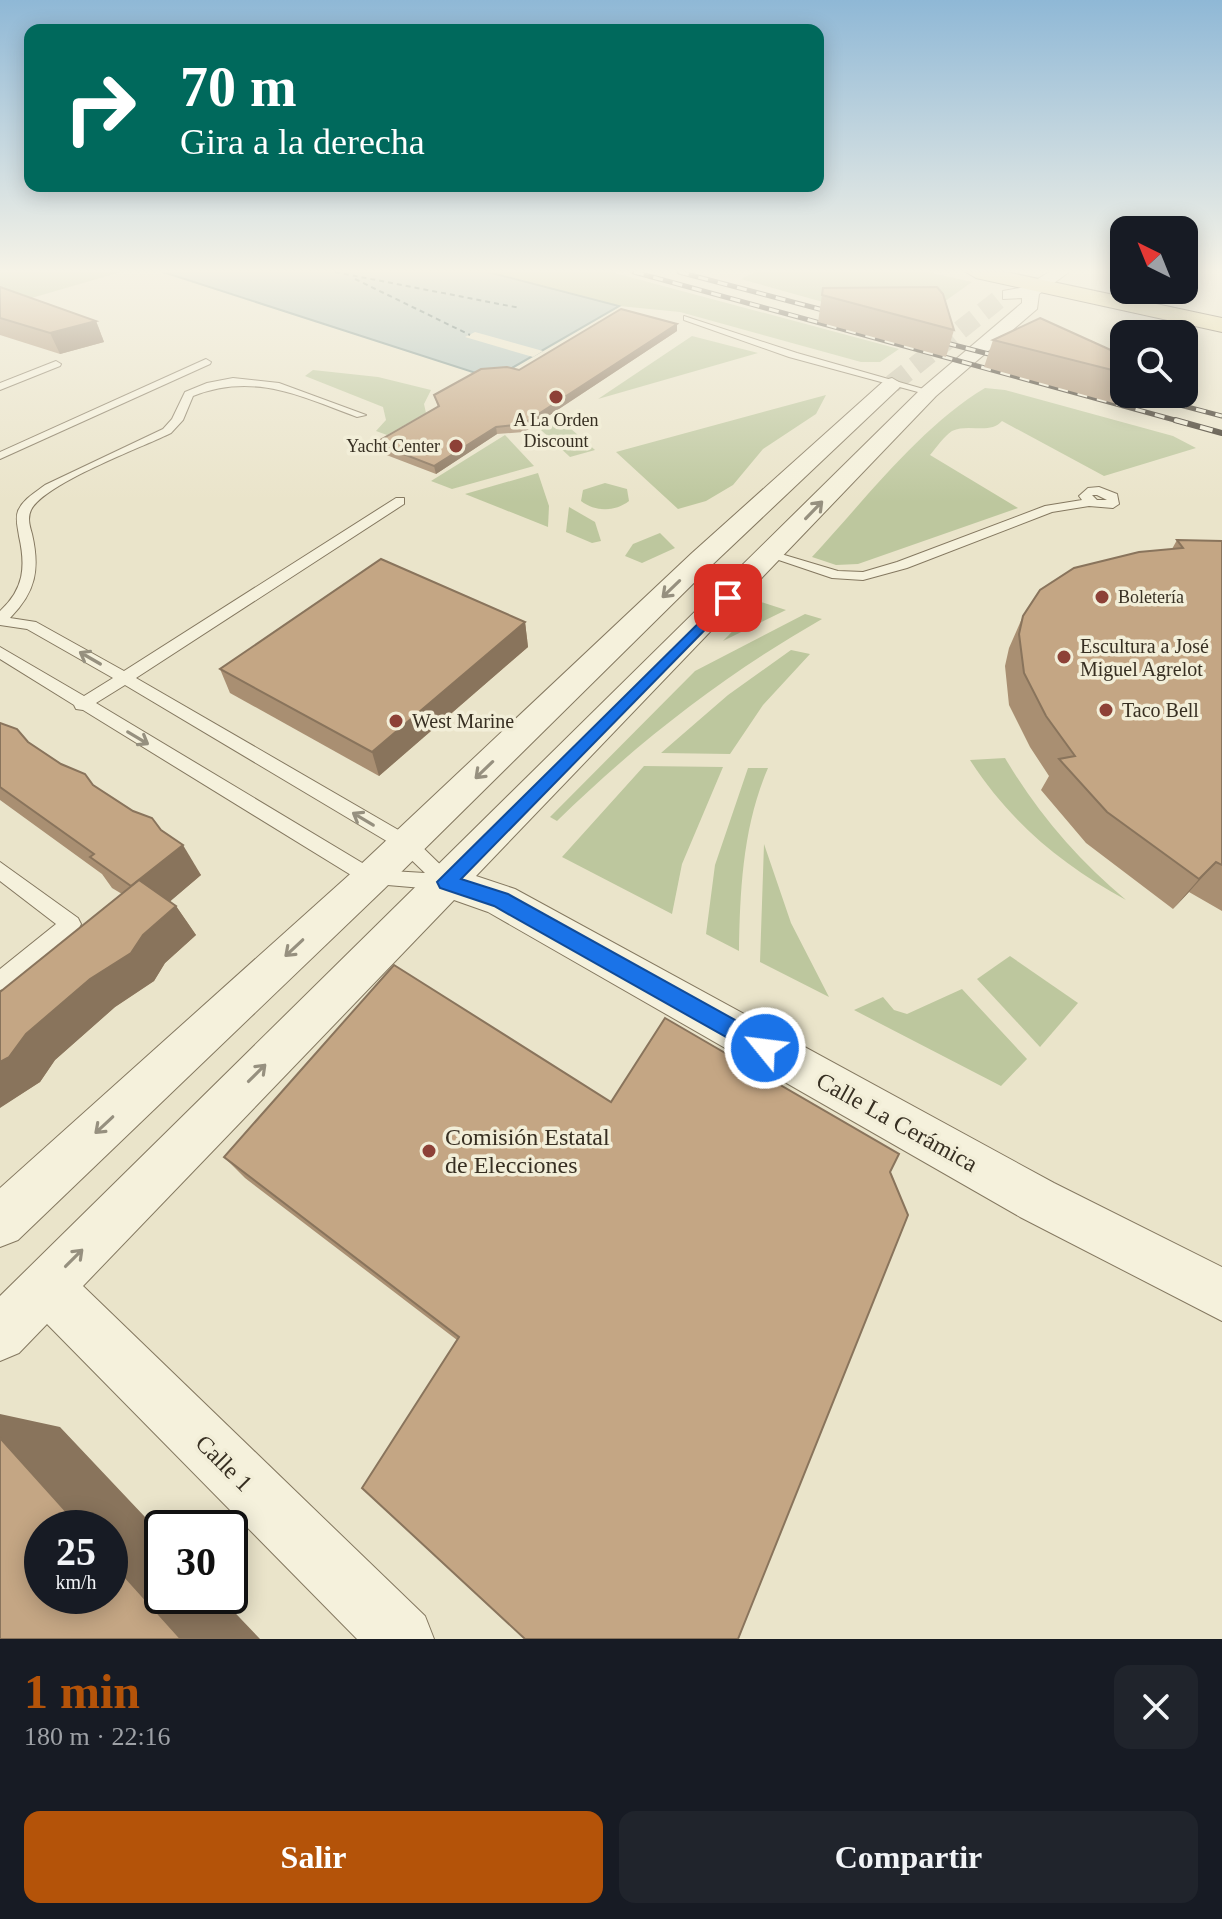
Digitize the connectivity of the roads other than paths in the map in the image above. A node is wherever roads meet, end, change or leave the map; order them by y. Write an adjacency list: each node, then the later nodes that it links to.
1 (782, 348): 5 (lane)
2 (980, 348): 7 (street)
3 (206, 362): 9 (lane)
4 (56, 364): 6 (lane)
5 (892, 384): 7 (lane); 17 (street, one-way to 17)
6 (0, 387)
7 (929, 392): 12 (street, one-way to 7)
8 (361, 415): 13 (lane)
9 (0, 456)
10 (400, 501): 15 (lane)
11 (1089, 502): 12 (lane)
12 (771, 555): 20 (street)
13 (0, 620): 15 (lane, one-way to 13)
14 (0, 652): 16 (lane)
15 (125, 678): 16 (lane); 17 (lane, one-way to 15)
16 (82, 705): 19 (lane, one-way to 19)
17 (407, 844): 19 (street); 20 (lane)
18 (0, 870): 21 (lane)
19 (371, 878): 20 (lane); 22 (street, one-way to 22)
20 (446, 882): 23 (street, one-way to 20); 24 (street, Calle La Cerámica)
21 (3, 973)
22 (0, 1222)
23 (46, 1286): 25 (street); 26 (street, Calle 1)
24 (1222, 1295)
25 (0, 1334)
26 (402, 1639)

